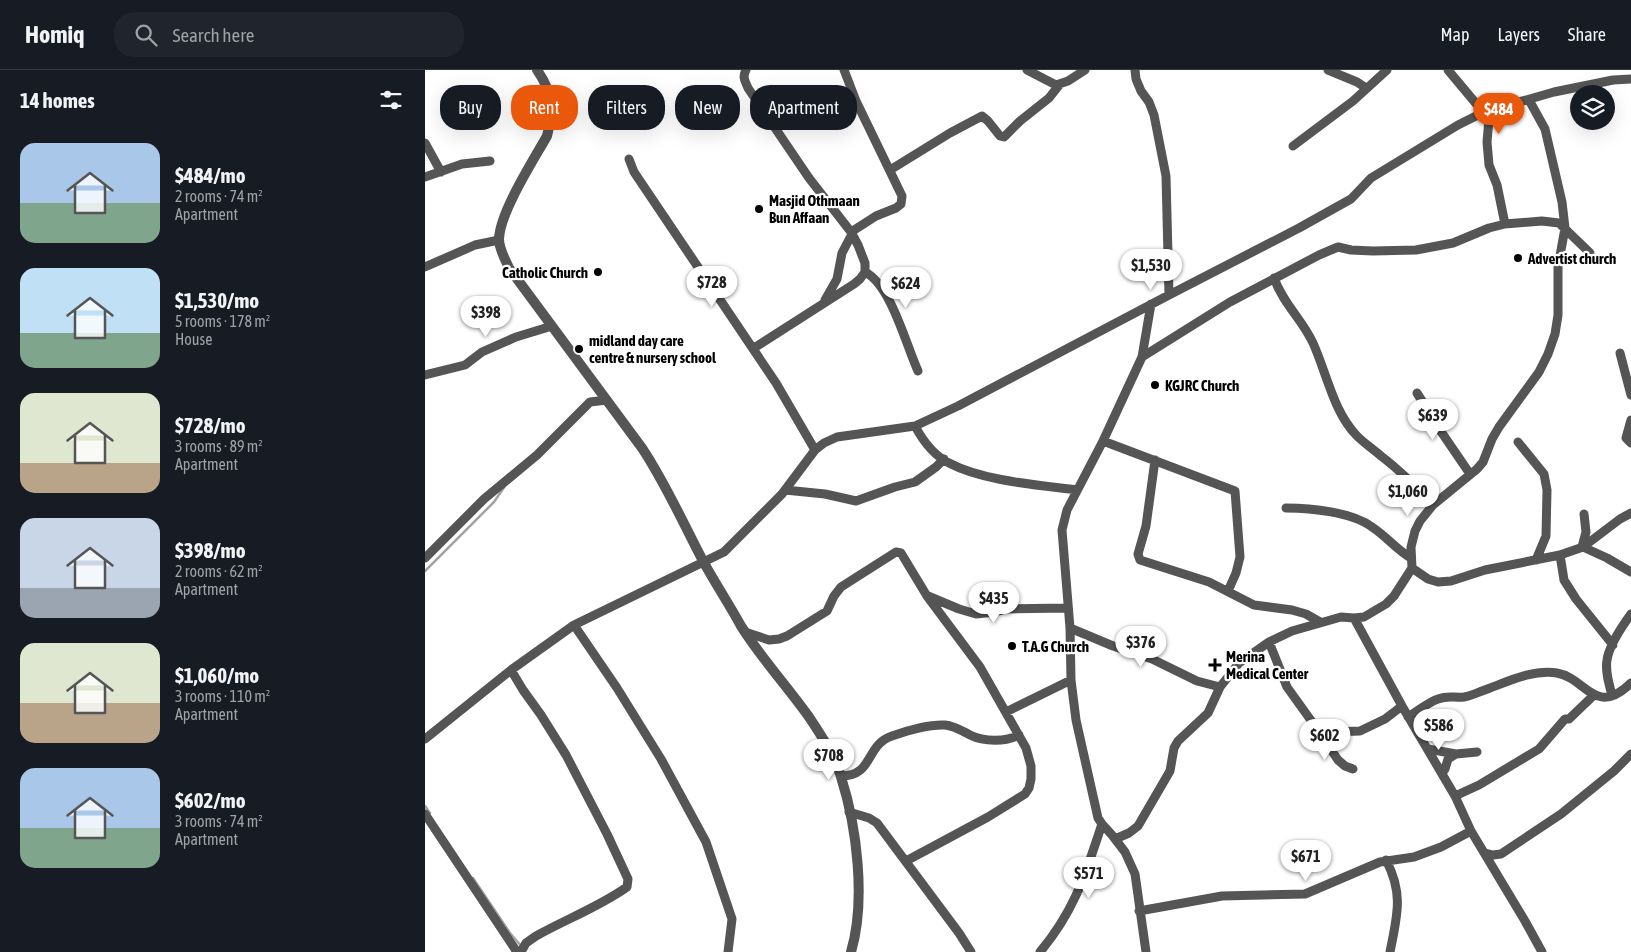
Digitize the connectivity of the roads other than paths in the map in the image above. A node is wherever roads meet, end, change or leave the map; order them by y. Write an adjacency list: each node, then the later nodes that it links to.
1 (537, 70): 25 (street)
2 (746, 70): 24 (street)
3 (844, 70): 19 (street)
4 (1027, 70): 11 (street)
5 (1085, 70): 11 (street)
6 (1135, 70): 30 (street)
7 (1328, 70): 12 (street)
8 (1387, 70): 12 (street)
9 (1448, 70): 14 (street)
10 (1631, 79): 13 (street)
11 (1060, 84): 19 (street)
12 (1366, 88): 16 (street)
13 (1529, 100): 14 (street); 23 (street)
14 (1484, 112): 22 (street); 30 (street)
15 (425, 143): 20 (street)
16 (1293, 146)
17 (629, 159): 34 (street)
18 (490, 161): 20 (street)
19 (890, 170): 24 (street)
20 (441, 172): 21 (street)
21 (425, 177)
22 (1505, 224): 23 (street); 29 (street)
23 (1565, 228): 26 (street); 50 (street)
24 (852, 233): 28 (street); 31 (street)
25 (499, 240): 27 (street); 33 (street)
26 (1590, 254)
27 (425, 267)
28 (865, 272): 31 (street); 37 (street)
29 (1274, 278): 36 (street); 53 (street)
30 (1169, 295): 32 (street)
31 (822, 304): 34 (street)
32 (1151, 304): 36 (street); 43 (street)
33 (552, 326): 38 (street); 41 (street)
34 (754, 348): 47 (street)
35 (1620, 353): 40 (street)
36 (1142, 356): 44 (street)
37 (917, 371)
38 (425, 375)
39 (1417, 393): 50 (street)
40 (1631, 396)
41 (607, 400): 59 (street); 61 (street)
42 (1631, 420): 46 (street)
43 (915, 426): 47 (street); 48 (street)
44 (1103, 441): 49 (street); 52 (street)
45 (1518, 442): 60 (street)
46 (1631, 443)
47 (815, 450): 51 (street)
48 (944, 459): 51 (street); 52 (street)
49 (1155, 460): 64 (street); 64 (street)
50 (1471, 474): 53 (street)
51 (785, 490): 61 (street)
52 (1077, 490): 66 (street)
53 (1433, 505): 62 (street)
54 (1287, 508): 62 (street)
55 (1631, 513): 57 (street)
56 (1584, 514): 57 (street)
57 (1582, 547): 58 (street); 63 (street)
58 (1560, 555): 60 (street); 74 (street)
59 (425, 558)
60 (1536, 560): 62 (street)
61 (704, 562): 70 (street); 72 (street)
62 (1411, 563): 68 (street)
63 (1631, 572)
64 (1228, 591): 69 (street)
65 (927, 596): 66 (street); 72 (street); 82 (street)
66 (1067, 608): 71 (street)
67 (1631, 614): 74 (street)
68 (1353, 618): 69 (street); 81 (street)
69 (1320, 622): 73 (street)
70 (574, 626): 75 (street); 106 (street)
71 (1069, 628): 76 (street); 78 (street)
72 (745, 632): 93 (street)
73 (1269, 642): 78 (street); 84 (street)
74 (1613, 645): 80 (street)
75 (511, 670): 86 (street); 105 (street)
76 (1071, 680): 82 (street); 97 (street)
77 (1631, 684): 80 (street)
78 (1220, 687): 99 (street)
79 (1594, 695): 80 (street); 83 (street); 94 (street)
80 (1613, 695)
81 (1402, 706): 83 (street); 84 (street)
82 (1006, 712): 85 (street)
83 (1408, 717): 87 (street)
84 (1315, 726): 91 (street)
85 (1019, 735): 93 (street); 102 (street)
86 (425, 739)
87 (1428, 749): 89 (street); 92 (street)
88 (1477, 752): 89 (street)
89 (1456, 754): 92 (street)
90 (1631, 754): 100 (street)
91 (1353, 769)
92 (1442, 773): 94 (street)
93 (841, 776): 95 (street)
94 (1455, 796): 98 (street)
95 (849, 812): 102 (street); 107 (street)
96 (425, 814): 104 (street)
97 (1102, 824): 99 (street); 109 (street)
98 (1471, 831): 100 (street); 101 (street)
99 (1115, 839): 103 (street)
100 (1485, 852): 112 (street)
101 (1386, 860): 103 (street); 111 (street)
102 (906, 861): 108 (street)
103 (1139, 911): 110 (street)
104 (517, 952)
105 (521, 952)
106 (728, 952)
107 (851, 952)
108 (971, 952)
109 (1040, 952)
110 (1146, 952)
111 (1390, 952)
112 (1542, 952)

